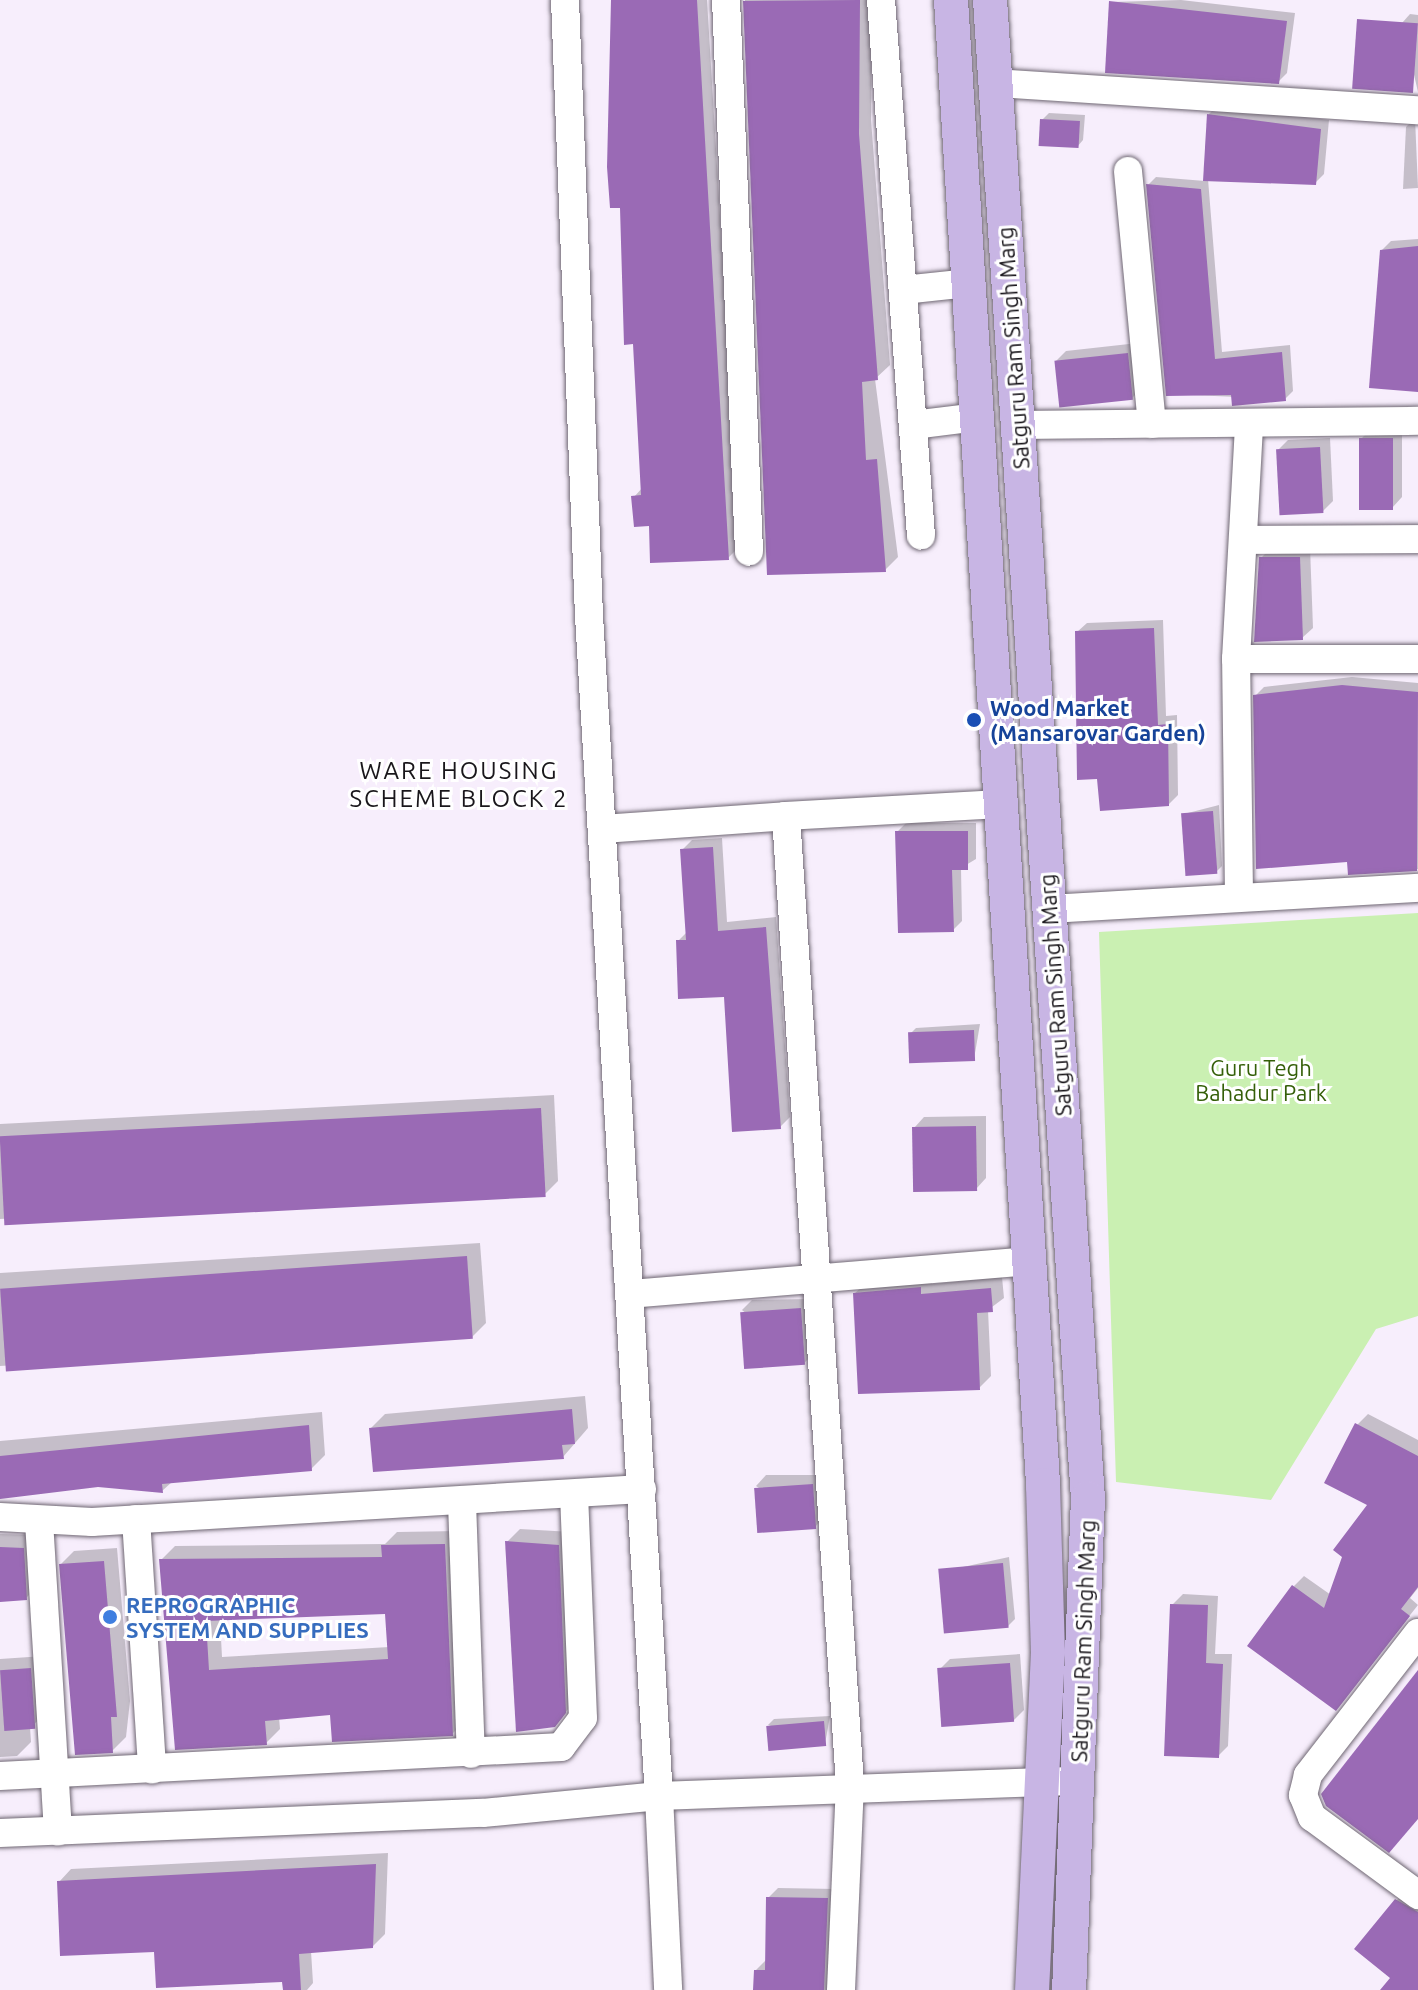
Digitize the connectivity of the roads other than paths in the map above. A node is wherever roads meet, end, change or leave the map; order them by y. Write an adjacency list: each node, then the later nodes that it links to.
1 (565, 0): 25 (street)
2 (726, 0): 20 (street)
3 (881, 0): 10 (street)
4 (951, 0): 9 (main road, Satguru Ram Singh Marg)
5 (990, 0): 6 (main road, Satguru Ram Singh Marg)
6 (996, 83): 7 (street); 16 (main road, Satguru Ram Singh Marg)
7 (1418, 110)
8 (1128, 171): 14 (street)
9 (968, 283): 10 (street); 11 (main road, Satguru Ram Singh Marg)
10 (903, 290): 15 (street)
11 (977, 417): 15 (street); 23 (main road, Satguru Ram Singh Marg)
12 (1418, 421): 13 (street)
13 (1249, 423): 14 (street); 19 (street)
14 (1152, 424): 16 (street)
15 (913, 425): 17 (street)
16 (1018, 425): 28 (main road, Satguru Ram Singh Marg)
17 (921, 536)
18 (1418, 539): 19 (street)
19 (1244, 540): 21 (street)
20 (749, 552)
21 (1236, 659): 22 (street); 27 (street)
22 (1418, 659)
23 (1000, 804): 24 (street); 29 (main road, Satguru Ram Singh Marg)
24 (786, 816): 25 (street); 30 (street)
25 (602, 829): 31 (street)
26 (1418, 888): 27 (street)
27 (1239, 896): 28 (street)
28 (1050, 909): 45 (main road, Satguru Ram Singh Marg)
29 (1029, 1261): 30 (street); 44 (main road, Satguru Ram Singh Marg)
30 (817, 1282): 31 (street); 46 (street)
31 (630, 1294): 32 (street)
32 (642, 1489): 33 (street); 47 (street)
33 (574, 1494): 34 (street); 40 (street)
34 (462, 1502): 36 (street); 40 (street)
35 (0, 1517): 37 (street)
36 (136, 1519): 37 (street); 41 (street)
37 (39, 1521): 42 (street)
38 (1418, 1633): 39 (street)
39 (1409, 1663): 50 (street)
40 (471, 1754): 41 (street)
41 (152, 1769): 42 (street)
42 (50, 1774): 43 (street); 48 (street)
43 (0, 1776)
44 (1042, 1777): 45 (street); 46 (street); 53 (main road, Satguru Ram Singh Marg)
45 (1077, 1781): 54 (main road, Satguru Ram Singh Marg)
46 (850, 1785): 47 (street); 52 (street)
47 (659, 1796): 48 (street); 51 (street)
48 (58, 1831): 49 (street)
49 (0, 1833)
50 (1418, 1895)
51 (668, 1990)
52 (841, 1990)
53 (1032, 1990)
54 (1069, 1990)

